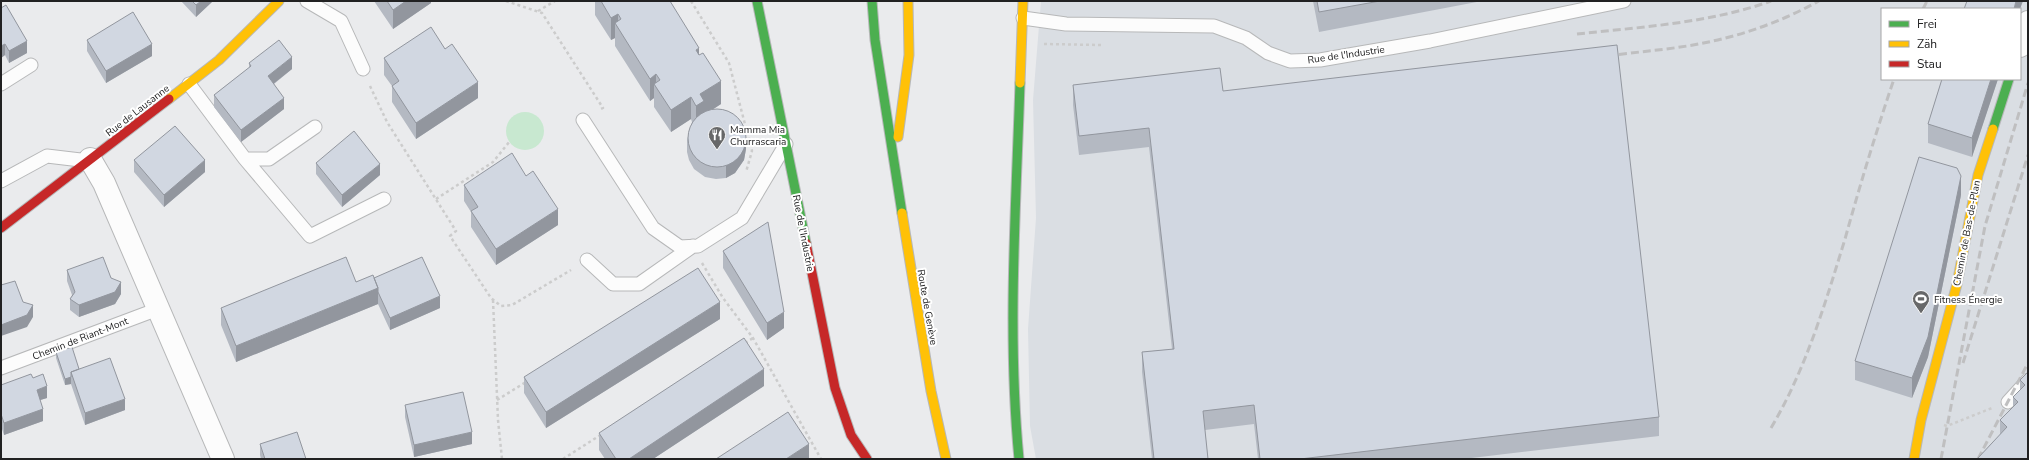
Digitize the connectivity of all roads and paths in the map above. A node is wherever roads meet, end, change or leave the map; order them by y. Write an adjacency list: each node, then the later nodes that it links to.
1 (279, 1): 19 (street, Rue de Lausanne)
2 (307, 1): 16 (lane)
3 (506, 1): 11 (path)
4 (555, 1): 11 (path)
5 (691, 1): 28 (path)
6 (757, 1): 23 (street, Rue de l'Industrie)
7 (872, 1): 24 (street, Route de Genève)
8 (908, 1): 24 (street, Route de Genève)
9 (1023, 1): 12 (street)
10 (1624, 1): 12 (lane, Rue de l'Industrie)
11 (537, 11): 20 (path)
12 (1023, 18): 52 (street)
13 (2028, 22): 14 (street)
14 (2021, 43)
15 (31, 66): 18 (lane)
16 (363, 69): 30 (path)
17 (2009, 80): 44 (street, Chemin de Bas-de-Plan)
18 (1, 84)
19 (189, 84): 25 (lane); 26 (street, Rue de Lausanne)
20 (583, 120): 32 (lane)
21 (315, 127): 25 (lane)
22 (510, 141): 30 (path)
23 (786, 144): 28 (lane); 50 (street, Rue de l'Industrie)
24 (896, 158): 51 (street, Route de Genève)
25 (245, 159): 29 (lane)
26 (90, 160): 27 (lane); 31 (street, Rue de Lausanne); 36 (street)
27 (1, 181)
28 (762, 184): 32 (lane)
29 (384, 199)
30 (436, 199): 35 (path)
31 (1, 228)
32 (692, 246): 33 (lane)
33 (586, 260): 35 (path)
34 (700, 275): 37 (path)
35 (493, 300): 42 (path)
36 (158, 309): 39 (lane, Chemin de Riant-Mont); 46 (street)
37 (753, 338): 38 (path); 49 (path)
38 (740, 347)
39 (1, 368)
40 (531, 379): 42 (path)
41 (2028, 380): 43 (lane)
42 (497, 400): 47 (path)
43 (2008, 402): 44 (path)
44 (1921, 420): 53 (street, Chemin de Bas-de-Plan)
45 (608, 430): 48 (path)
46 (223, 459)
47 (502, 459)
48 (563, 459)
49 (821, 459)
50 (866, 459)
51 (946, 459)
52 (1019, 459)
53 (1914, 459)

